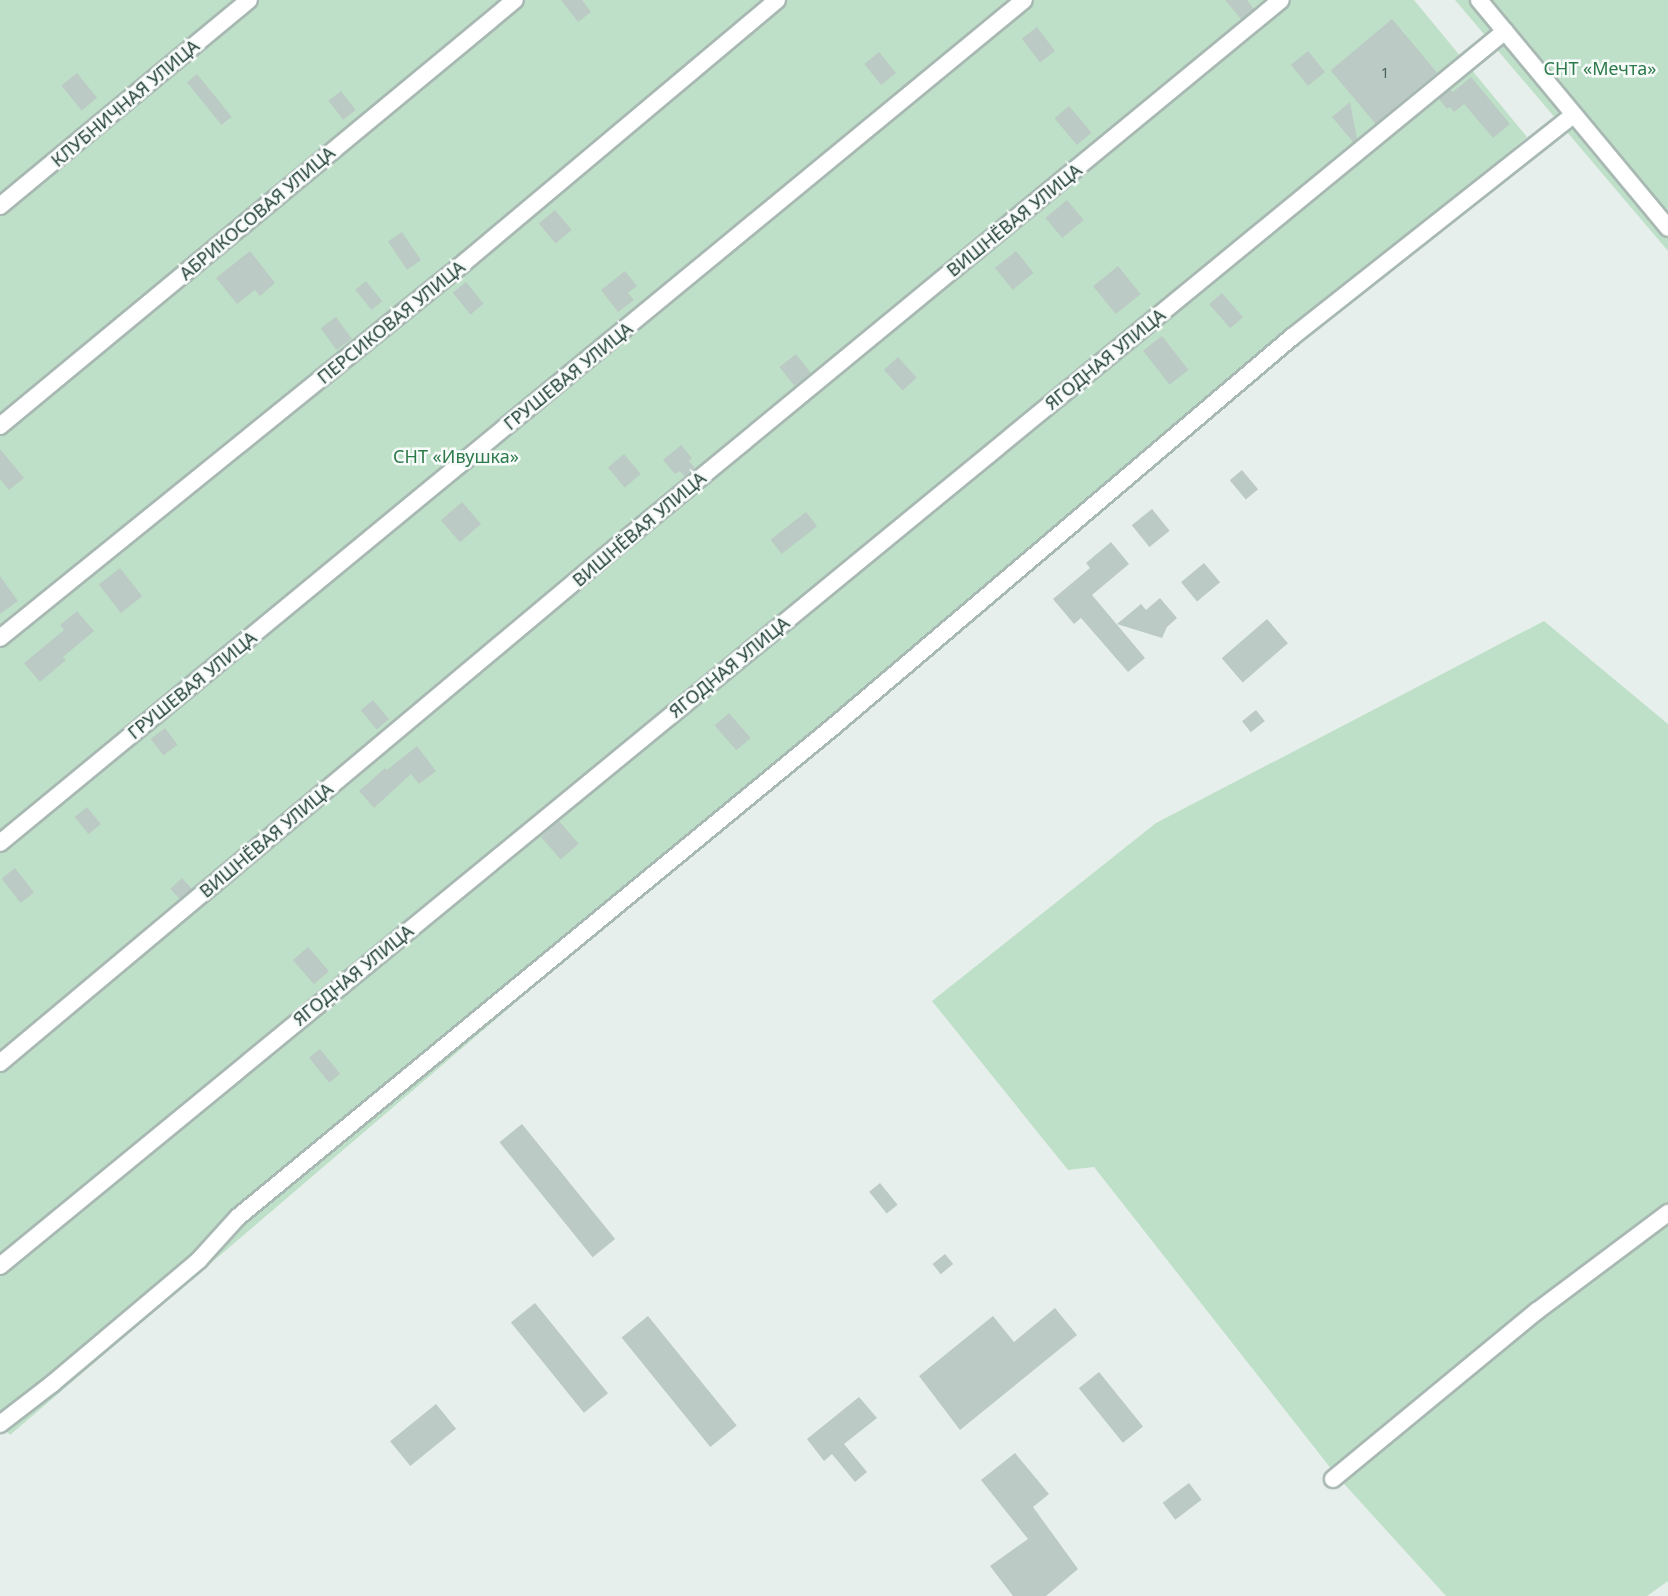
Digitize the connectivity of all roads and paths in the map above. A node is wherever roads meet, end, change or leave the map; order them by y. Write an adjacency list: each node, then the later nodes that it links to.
1 (249, 0): 9 (street, КЛУБНИЧНАЯ УЛИЦА)
2 (515, 0): 11 (street, АБРИКОСОВАЯ УЛИЦА)
3 (777, 0): 12 (street, ПЕРСИКОВАЯ УЛИЦА)
4 (1024, 0): 13 (street, ГРУШЕВАЯ УЛИЦА)
5 (1281, 0): 14 (street, ВИШНЁВАЯ УЛИЦА)
6 (1479, 0): 7 (street)
7 (1505, 31): 8 (street); 16 (street, ЯГОДНАЯ УЛИЦА)
8 (1573, 115): 10 (street); 17 (street)
9 (0, 206)
10 (1668, 228)
11 (0, 426)
12 (0, 638)
13 (0, 843)
14 (0, 1063)
15 (1668, 1213): 18 (street)
16 (0, 1266)
17 (0, 1424)
18 (1333, 1479)

